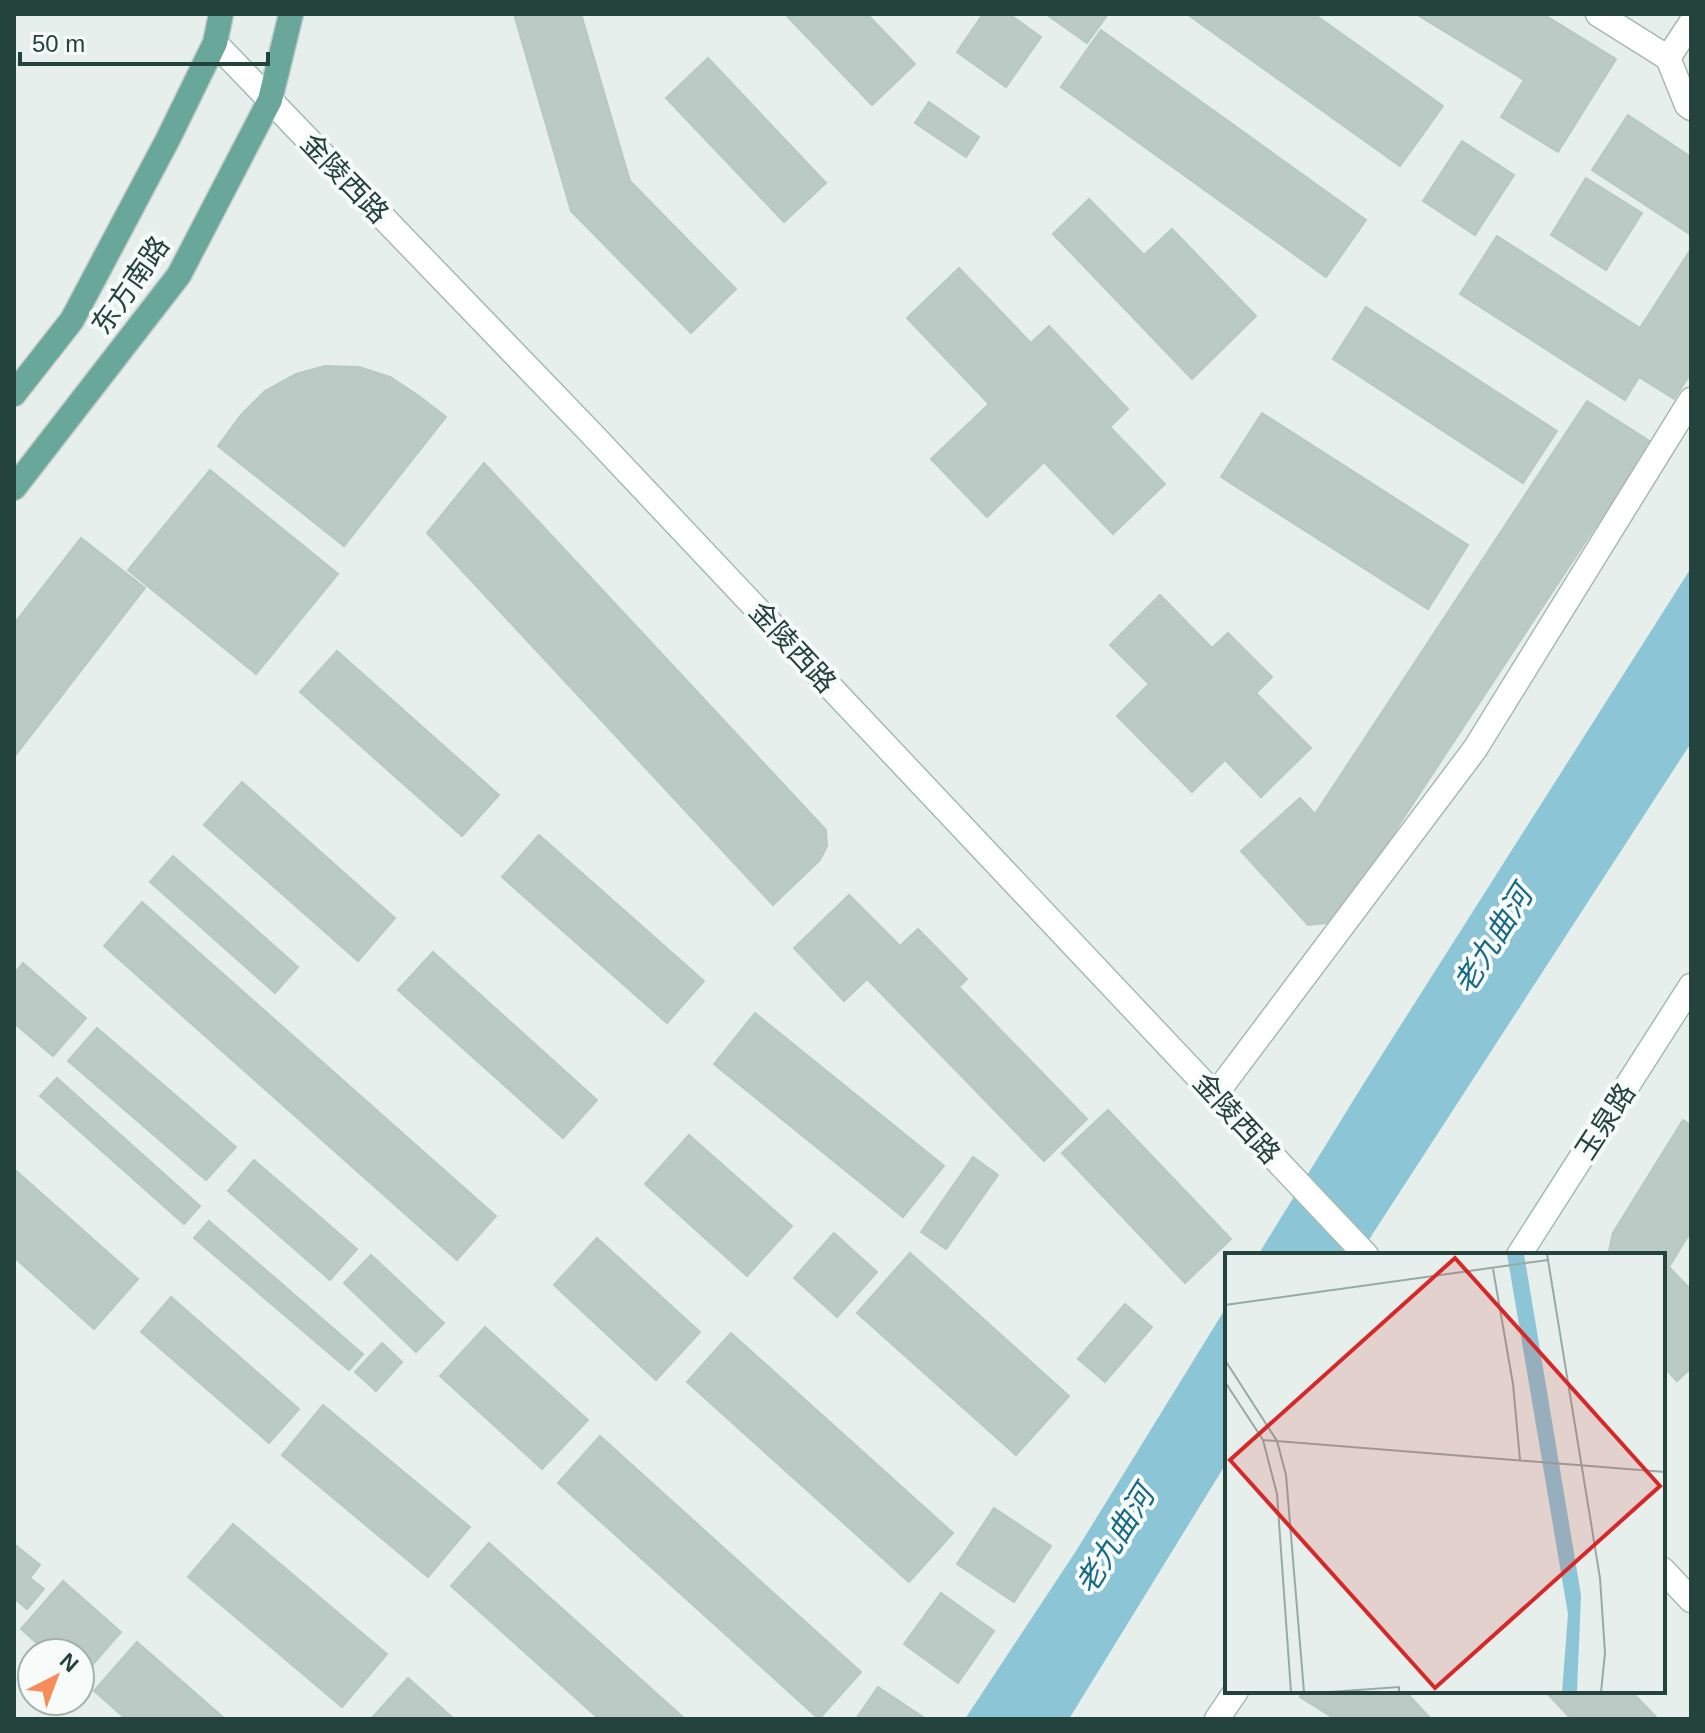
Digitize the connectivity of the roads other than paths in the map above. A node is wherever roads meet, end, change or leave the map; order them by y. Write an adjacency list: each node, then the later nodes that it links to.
1 (221, 14): 5 (main road, 东方南路)
2 (291, 14): 7 (main road, 东方南路)
3 (1598, 14): 6 (main road)
4 (1691, 23): 6 (main road)
5 (215, 43): 7 (main road, 金陵西路); 9 (main road, 东方南路)
6 (1668, 58): 8 (main road)
7 (270, 100): 11 (main road, 东方南路); 13 (main road, 金陵西路)
8 (1691, 108)
9 (14, 394)
10 (1691, 400): 13 (main road)
11 (14, 488)
12 (1691, 986): 15 (main road, 玉泉路)
13 (1215, 1095): 14 (main road, 金陵西路)
14 (1364, 1253)
15 (1520, 1253)
16 (1665, 1572): 17 (main road)
17 (1691, 1600)
18 (1235, 1693): 19 (main road)
19 (1217, 1719)

